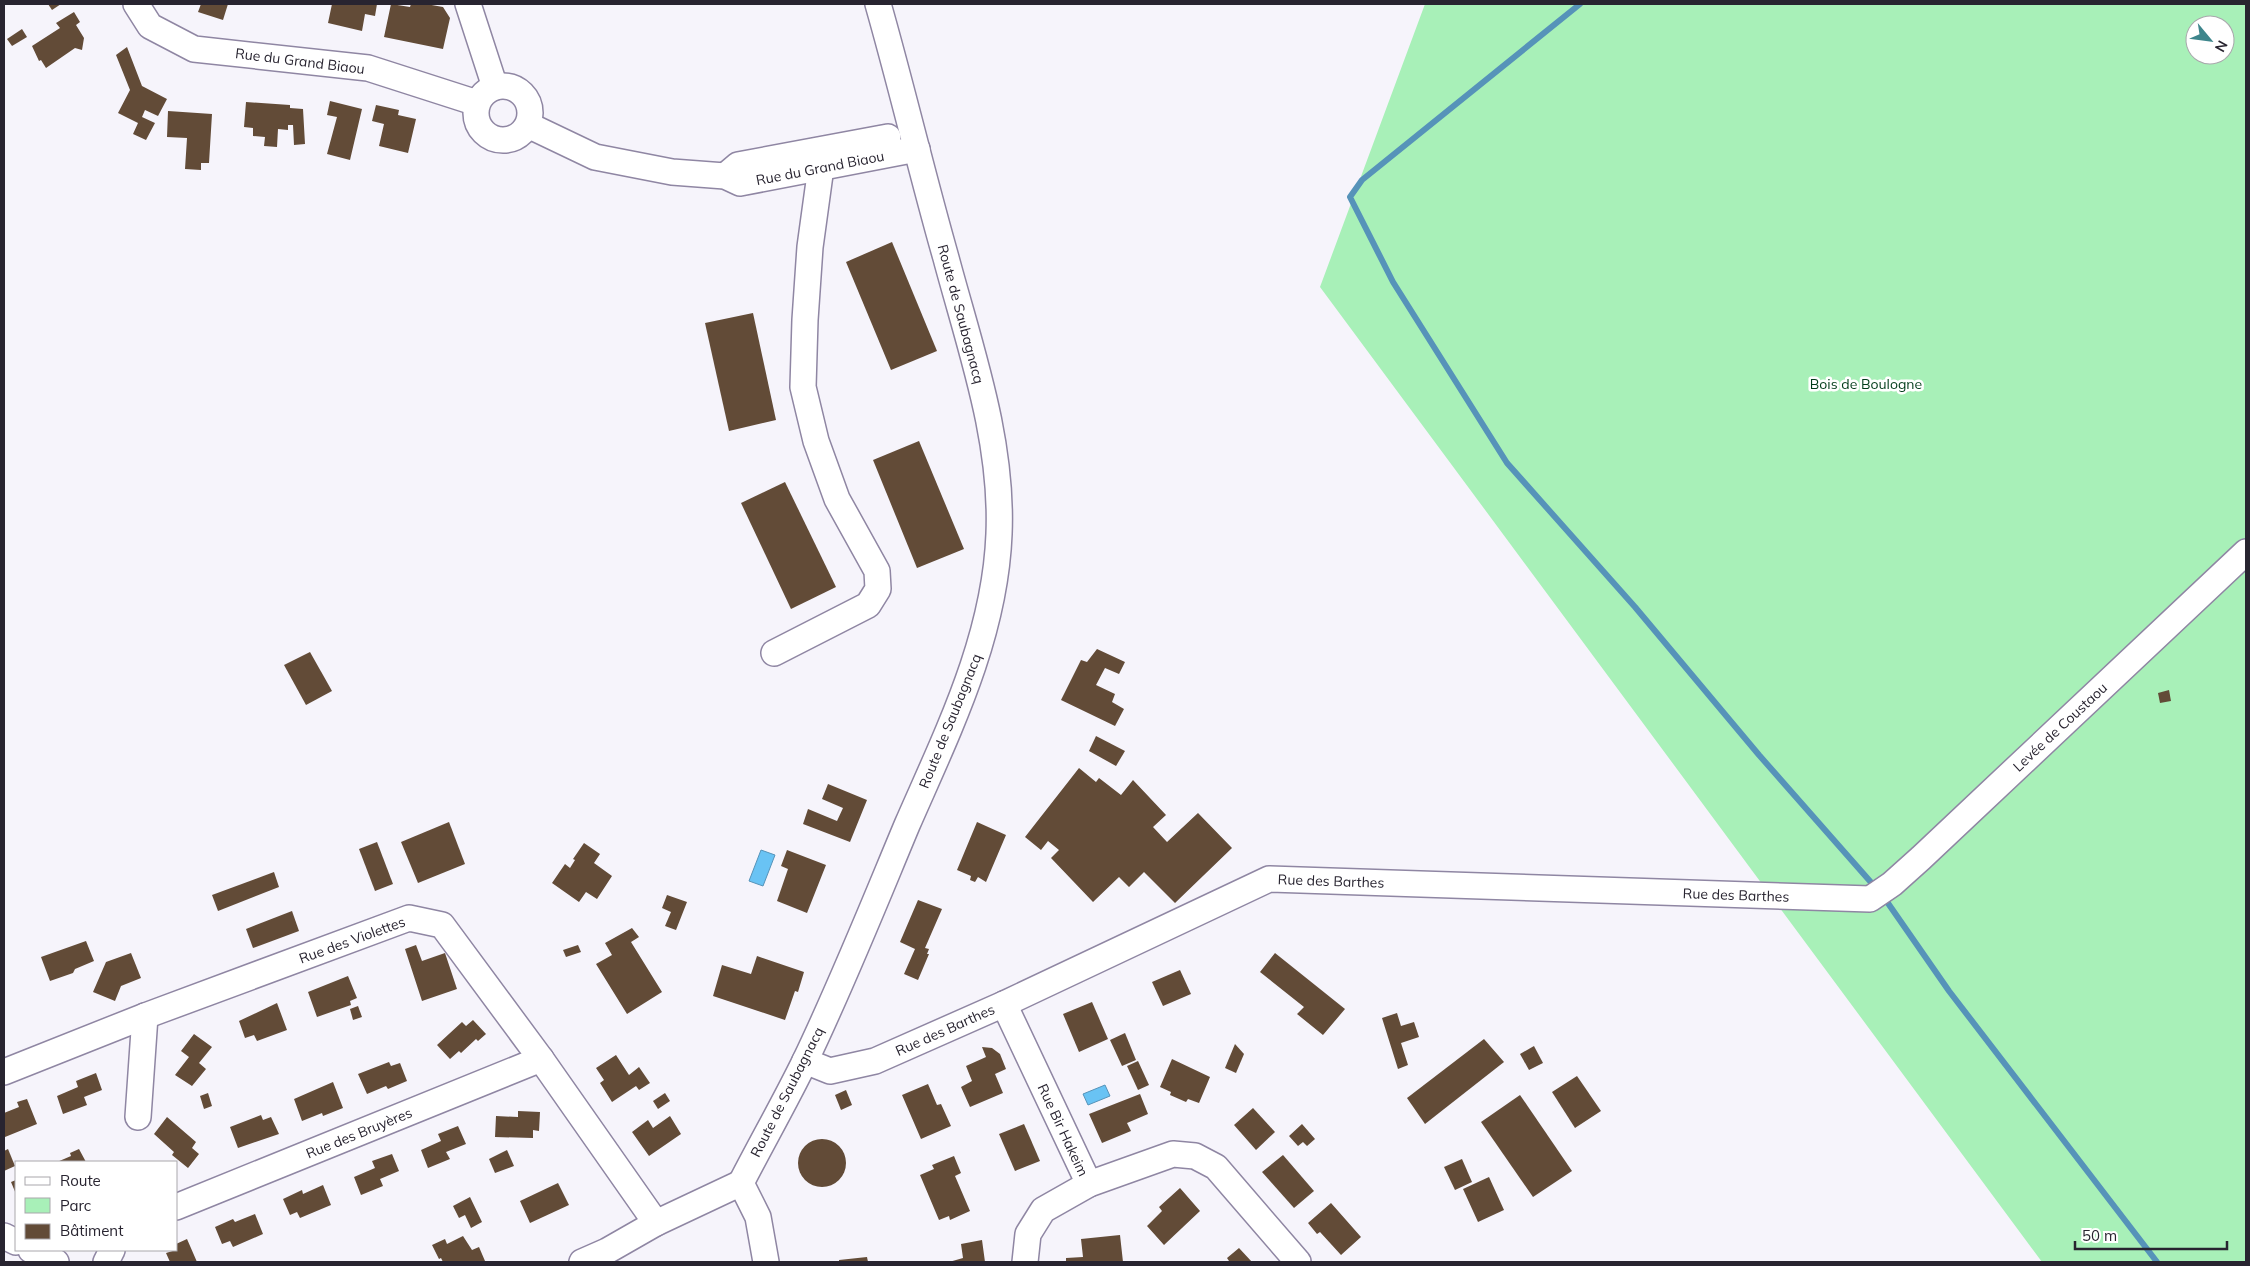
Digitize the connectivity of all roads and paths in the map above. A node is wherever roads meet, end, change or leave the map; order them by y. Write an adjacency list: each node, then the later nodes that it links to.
1 (136, 4): 4 (street, Rue du Grand Biaou)
2 (468, 4): 4 (street)
3 (878, 4): 6 (street, Route de Saubagnacq)
4 (486, 95): 5 (street); 5 (street)
5 (528, 125): 8 (street, Rue du Grand Biaou)
6 (915, 140): 7 (street, Rue du Grand Biaou); 8 (street, Rue du Grand Biaou); 15 (street, Route de Saubagnacq)
7 (821, 167): 8 (street, Rue du Grand Biaou); 10 (street)
8 (725, 176)
9 (2246, 552): 11 (street, Levée de Coustaou)
10 (774, 653)
11 (1870, 899): 12 (street, Rue des Barthes)
12 (1004, 1004): 15 (street, Rue des Barthes); 19 (street, Rue Bir Hakeim)
13 (145, 1016): 14 (street, Rue des Violettes); 16 (street, Rue des Violettes); 17 (street)
14 (541, 1059): 20 (street, Rue des Bruyères); 21 (street, Rue des Violettes)
15 (805, 1061): 18 (street, Route de Saubagnacq)
16 (4, 1072)
17 (138, 1117)
18 (741, 1183): 21 (street); 25 (street)
19 (1088, 1184): 26 (street, Rue Bir Hakeim); 27 (street)
20 (178, 1206)
21 (656, 1223): 24 (street)
22 (33, 1251): 23 (street)
23 (56, 1262)
24 (582, 1262)
25 (766, 1262)
26 (1025, 1262)
27 (1298, 1262)

